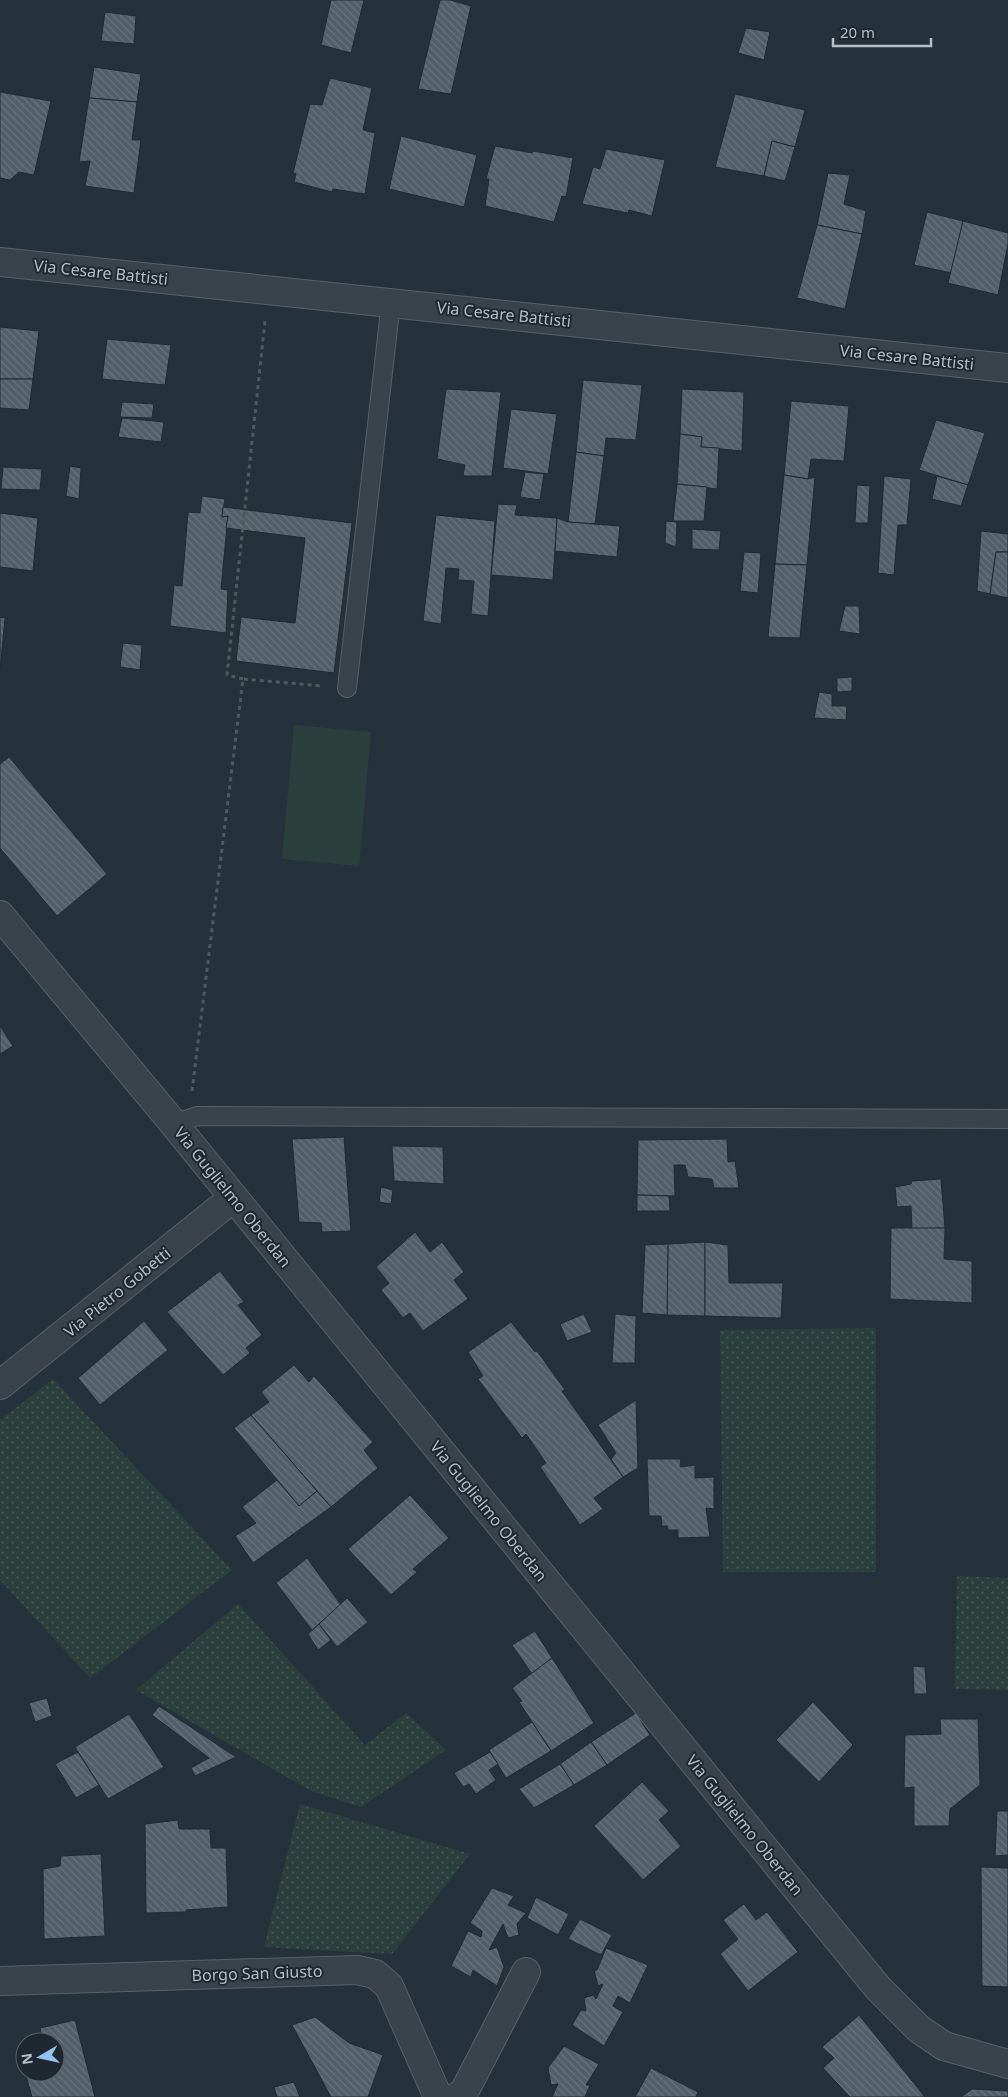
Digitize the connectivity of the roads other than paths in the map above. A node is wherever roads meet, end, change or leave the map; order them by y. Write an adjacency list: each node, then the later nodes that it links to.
1 (0, 262): 2 (street, Via Cesare Battisti)
2 (391, 302): 3 (street, Via Cesare Battisti); 4 (lane)
3 (1008, 368)
4 (347, 688)
5 (0, 915): 7 (street, Via Guglielmo Oberdan)
6 (1008, 1119): 7 (lane)
7 (174, 1124): 8 (street, Via Guglielmo Oberdan)
8 (233, 1198): 9 (street, Via Pietro Gobetti); 12 (street, Via Guglielmo Oberdan)
9 (0, 1385)
10 (526, 1972): 14 (street)
11 (0, 1981): 13 (street, Borgo San Giusto)
12 (1008, 2064)
13 (438, 2097)
14 (456, 2097)

